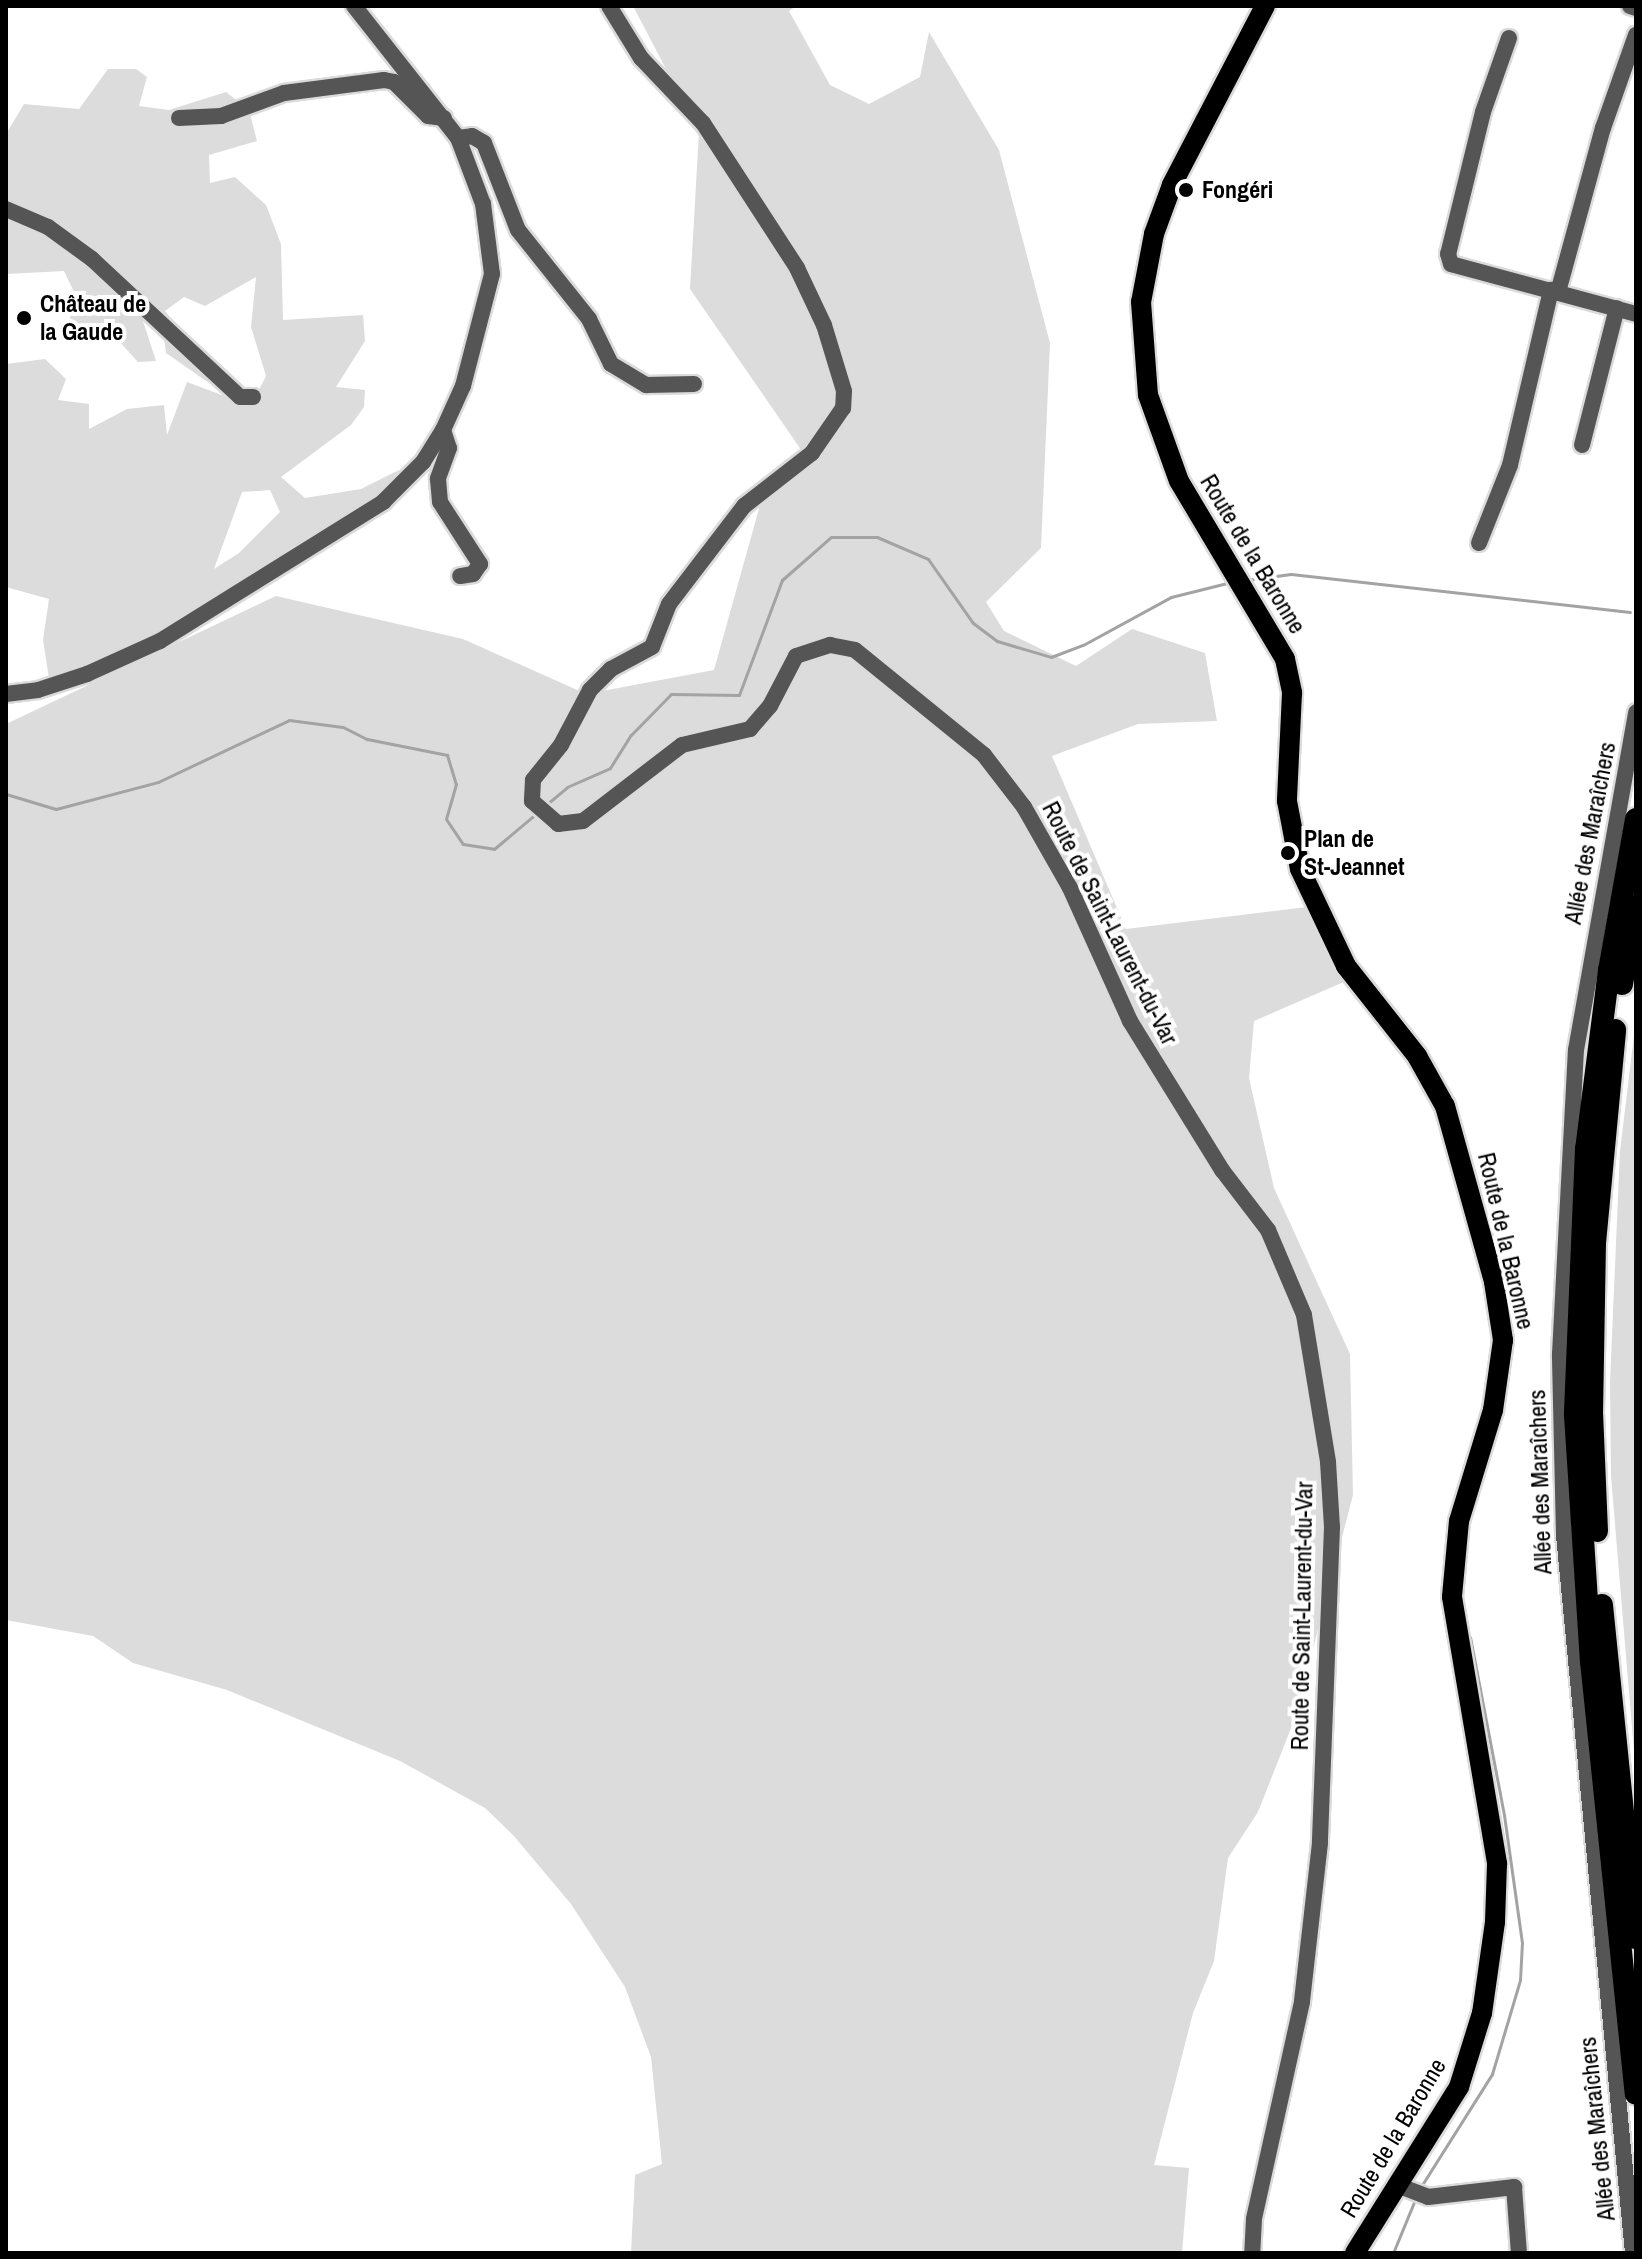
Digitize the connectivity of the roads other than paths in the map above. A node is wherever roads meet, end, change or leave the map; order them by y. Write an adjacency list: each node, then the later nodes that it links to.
1 (354, 6): 9 (street)
2 (609, 6): 28 (street, Route de Saint-Laurent-du-Var)
3 (1265, 6): 27 (main road, Route de la Baronne)
4 (1630, 6): 5 (street)
5 (1636, 8)
6 (1636, 35): 12 (street)
7 (1509, 38): 12 (street)
8 (179, 118): 9 (street)
9 (444, 118): 10 (street)
10 (458, 138): 15 (street); 17 (street)
11 (6, 209): 16 (street)
12 (1554, 291): 13 (street); 19 (street)
13 (1617, 308): 14 (street); 18 (street)
14 (1636, 314)
15 (694, 384)
16 (253, 397)
17 (443, 430): 20 (street); 21 (street)
18 (1582, 445)
19 (1479, 543)
20 (460, 576)
21 (6, 694)
22 (1636, 712): 31 (street, Allée des Maraîchers)
23 (1636, 819): 26 (highway)
24 (1636, 905): 25 (highway)
25 (1636, 1938)
26 (1636, 2094)
27 (1397, 2185): 29 (main road, Route de la Baronne); 30 (street)
28 (1252, 2253)
29 (1355, 2253)
30 (1519, 2253)
31 (1633, 2253)

